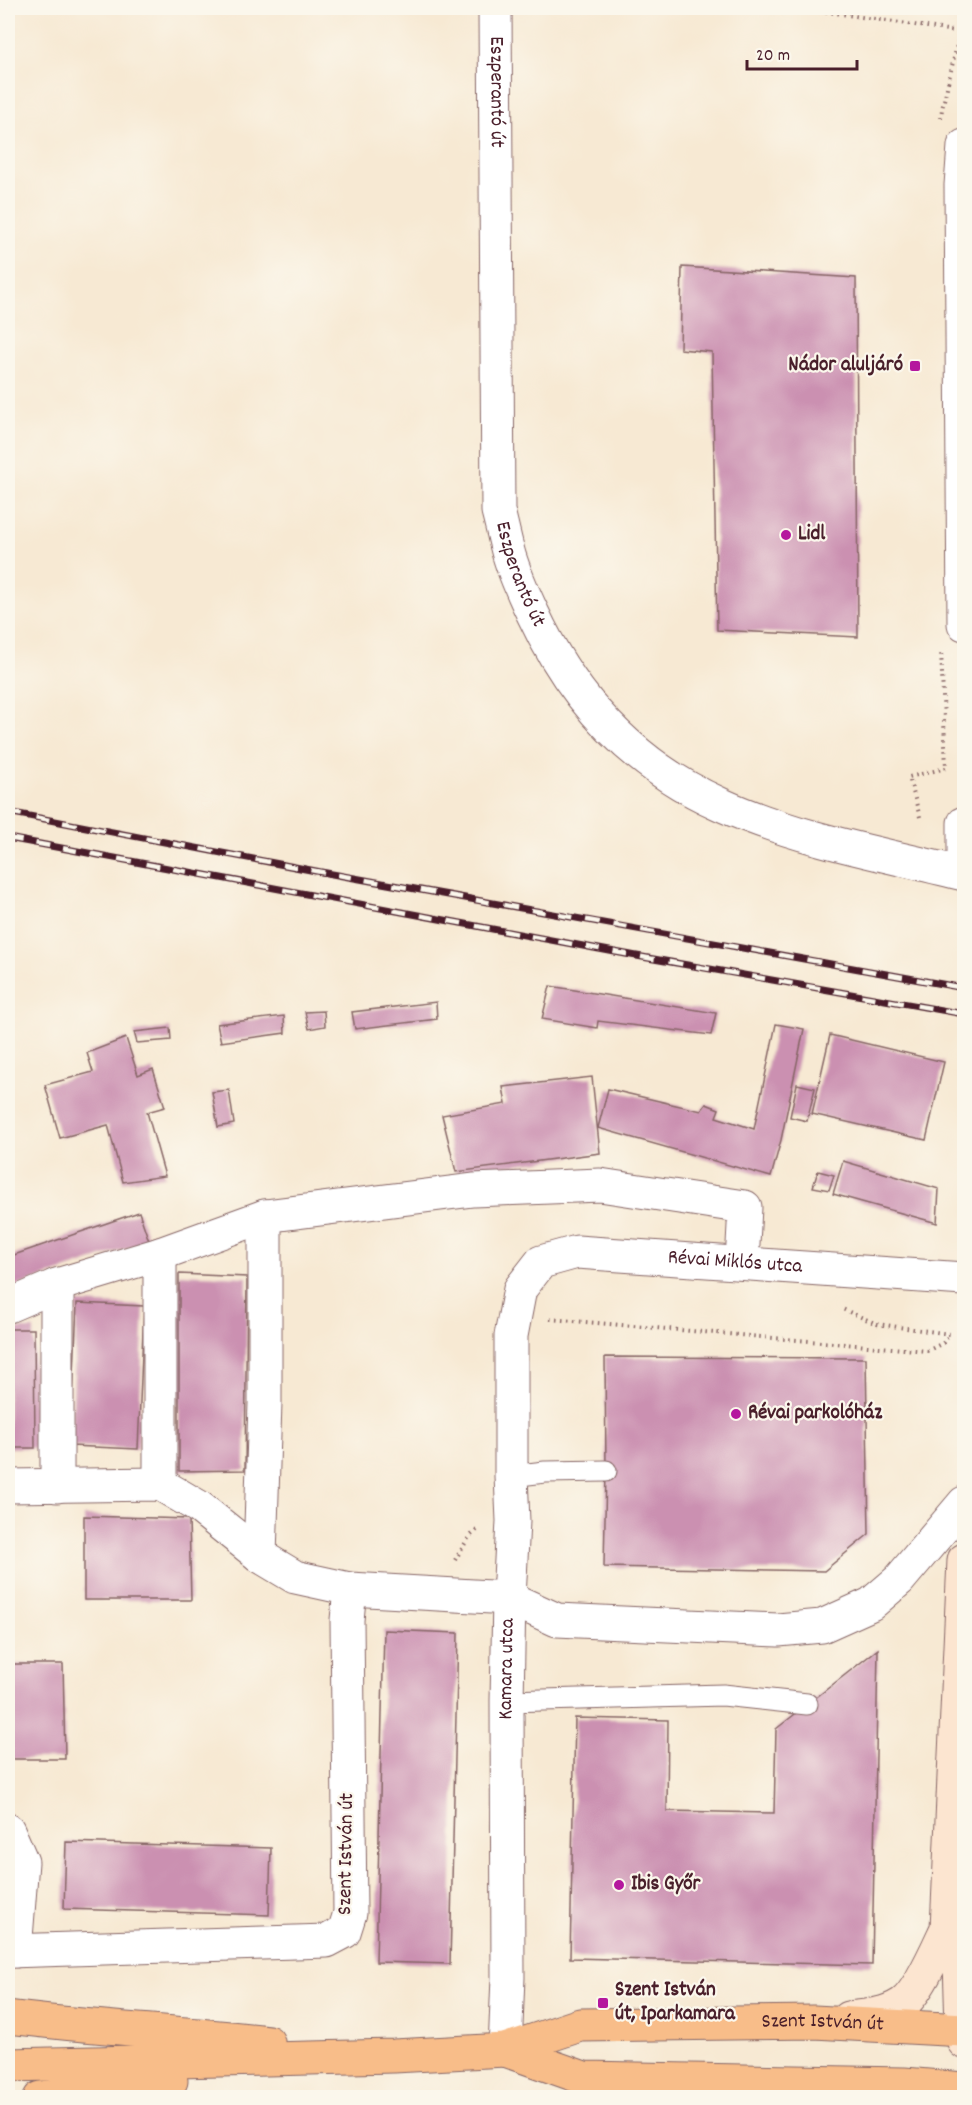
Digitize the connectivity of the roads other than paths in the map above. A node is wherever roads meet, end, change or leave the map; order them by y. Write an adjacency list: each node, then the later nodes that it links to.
1 (495, 8): 6 (street, Eszperantó út)
2 (964, 146): 3 (street)
3 (964, 624)
4 (964, 823): 5 (street)
5 (964, 861)
6 (964, 874)
7 (265, 1216): 8 (street); 9 (street); 20 (street)
8 (160, 1254): 11 (street); 16 (street)
9 (742, 1263): 10 (street, Révai Miklós utca); 12 (street, Révai Miklós utca)
10 (964, 1279)
11 (57, 1285): 13 (street); 18 (street)
12 (520, 1289): 15 (street, Kamara utca)
13 (8, 1306)
14 (606, 1471): 15 (lane)
15 (511, 1476): 23 (street, Kamara utca)
16 (160, 1484): 18 (street); 20 (street)
17 (8, 1486): 18 (street)
18 (57, 1486)
19 (964, 1503): 23 (street)
20 (260, 1557): 22 (street)
21 (964, 1560): 27 (street)
22 (350, 1589): 23 (street); 28 (street, Szent István út)
23 (509, 1598): 24 (street, Kamara utca)
24 (507, 1701): 25 (lane); 32 (street, Kamara utca)
25 (807, 1704)
26 (8, 1830): 28 (street, Szent István út)
27 (947, 1928): 30 (street); 31 (street)
28 (11, 1951)
29 (8, 2018): 33 (main road)
30 (814, 2022): 31 (main road, Szent István út); 32 (main road, Szent István út)
31 (964, 2034)
32 (506, 2050): 33 (main road, Szent István út); 36 (main road, Szent István út)
33 (394, 2056): 34 (main road, Szent István út); 38 (main road)
34 (8, 2065)
35 (964, 2069): 36 (main road)
36 (904, 2084): 37 (main road, Szent István út)
37 (964, 2089)
38 (40, 2097)

